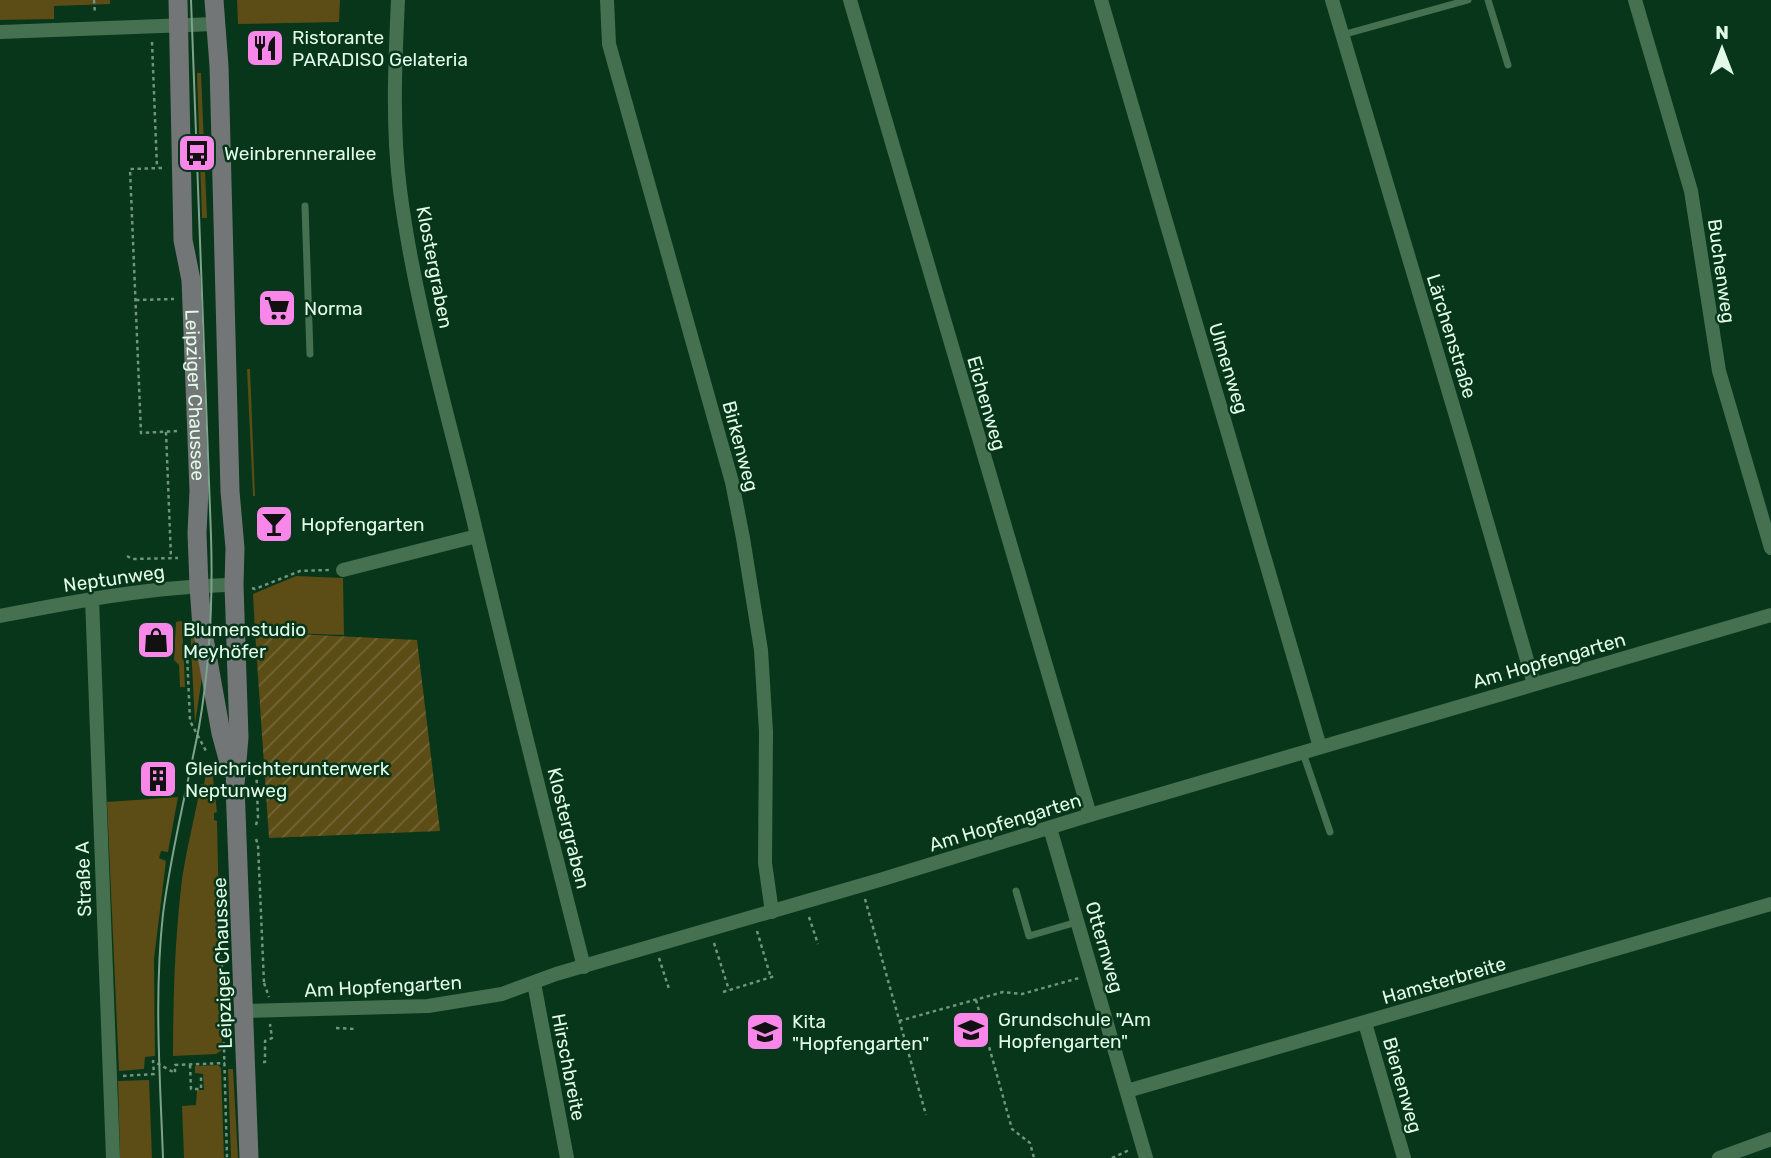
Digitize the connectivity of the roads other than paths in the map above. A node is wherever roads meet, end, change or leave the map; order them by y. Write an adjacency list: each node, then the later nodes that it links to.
1 (178, 0): 12 (main road, Leipziger Chaussee)
2 (214, 0): 11 (main road, Leipziger Chaussee)
3 (398, 0): 19 (street, Klostergraben)
4 (607, 0): 36 (street, Birkenweg)
5 (850, 0): 31 (street, Eichenweg)
6 (1101, 0): 28 (street, Ulmenweg)
7 (1332, 0): 14 (street, Lärchenstraße)
8 (1468, 0): 14 (lane)
9 (1488, 0): 15 (lane)
10 (1635, 0): 18 (street, Buchenweg)
11 (215, 24): 12 (street); 22 (main road, Leipziger Chaussee)
12 (178, 26): 13 (street); 23 (main road, Leipziger Chaussee)
13 (0, 32)
14 (1341, 35): 27 (street, Lärchenstraße)
15 (1508, 65)
16 (305, 206): 17 (lane)
17 (310, 354)
18 (1767, 520): 20 (street, Buchenweg)
19 (477, 537): 21 (street); 38 (street, Klostergraben)
20 (1771, 548)
21 (343, 570)
22 (234, 585): 23 (street, Neptunweg); 30 (main road, Leipziger Chaussee)
23 (199, 586): 24 (street, Neptunweg); 30 (main road, Leipziger Chaussee)
24 (92, 598): 26 (street, Neptunweg); 44 (street, Straße A)
25 (1771, 615): 27 (street, Am Hopfengarten)
26 (0, 616)
27 (1534, 684): 28 (street, Am Hopfengarten)
28 (1320, 747): 29 (street, Am Hopfengarten)
29 (1303, 752): 31 (street, Am Hopfengarten); 33 (lane)
30 (235, 785): 40 (main road, Leipziger Chaussee)
31 (1090, 816): 32 (street, Am Hopfengarten)
32 (1049, 828): 36 (street, Am Hopfengarten); 37 (street, Otternweg)
33 (1330, 832)
34 (1016, 891): 37 (lane)
35 (1771, 904): 41 (street, Hamsterbreite)
36 (772, 912): 38 (street, Am Hopfengarten)
37 (1077, 922): 42 (street, Otternweg)
38 (584, 967): 39 (street, Am Hopfengarten)
39 (534, 983): 40 (street, Am Hopfengarten); 46 (street, Hirschbreite)
40 (243, 1011): 45 (main road, Leipziger Chaussee)
41 (1366, 1023): 42 (street, Hamsterbreite); 48 (street, Bienenweg)
42 (1127, 1091): 47 (street, Otternweg)
43 (1771, 1139): 49 (street)
44 (113, 1158)
45 (249, 1158)
46 (567, 1158)
47 (1146, 1158)
48 (1404, 1158)
49 (1719, 1158)

